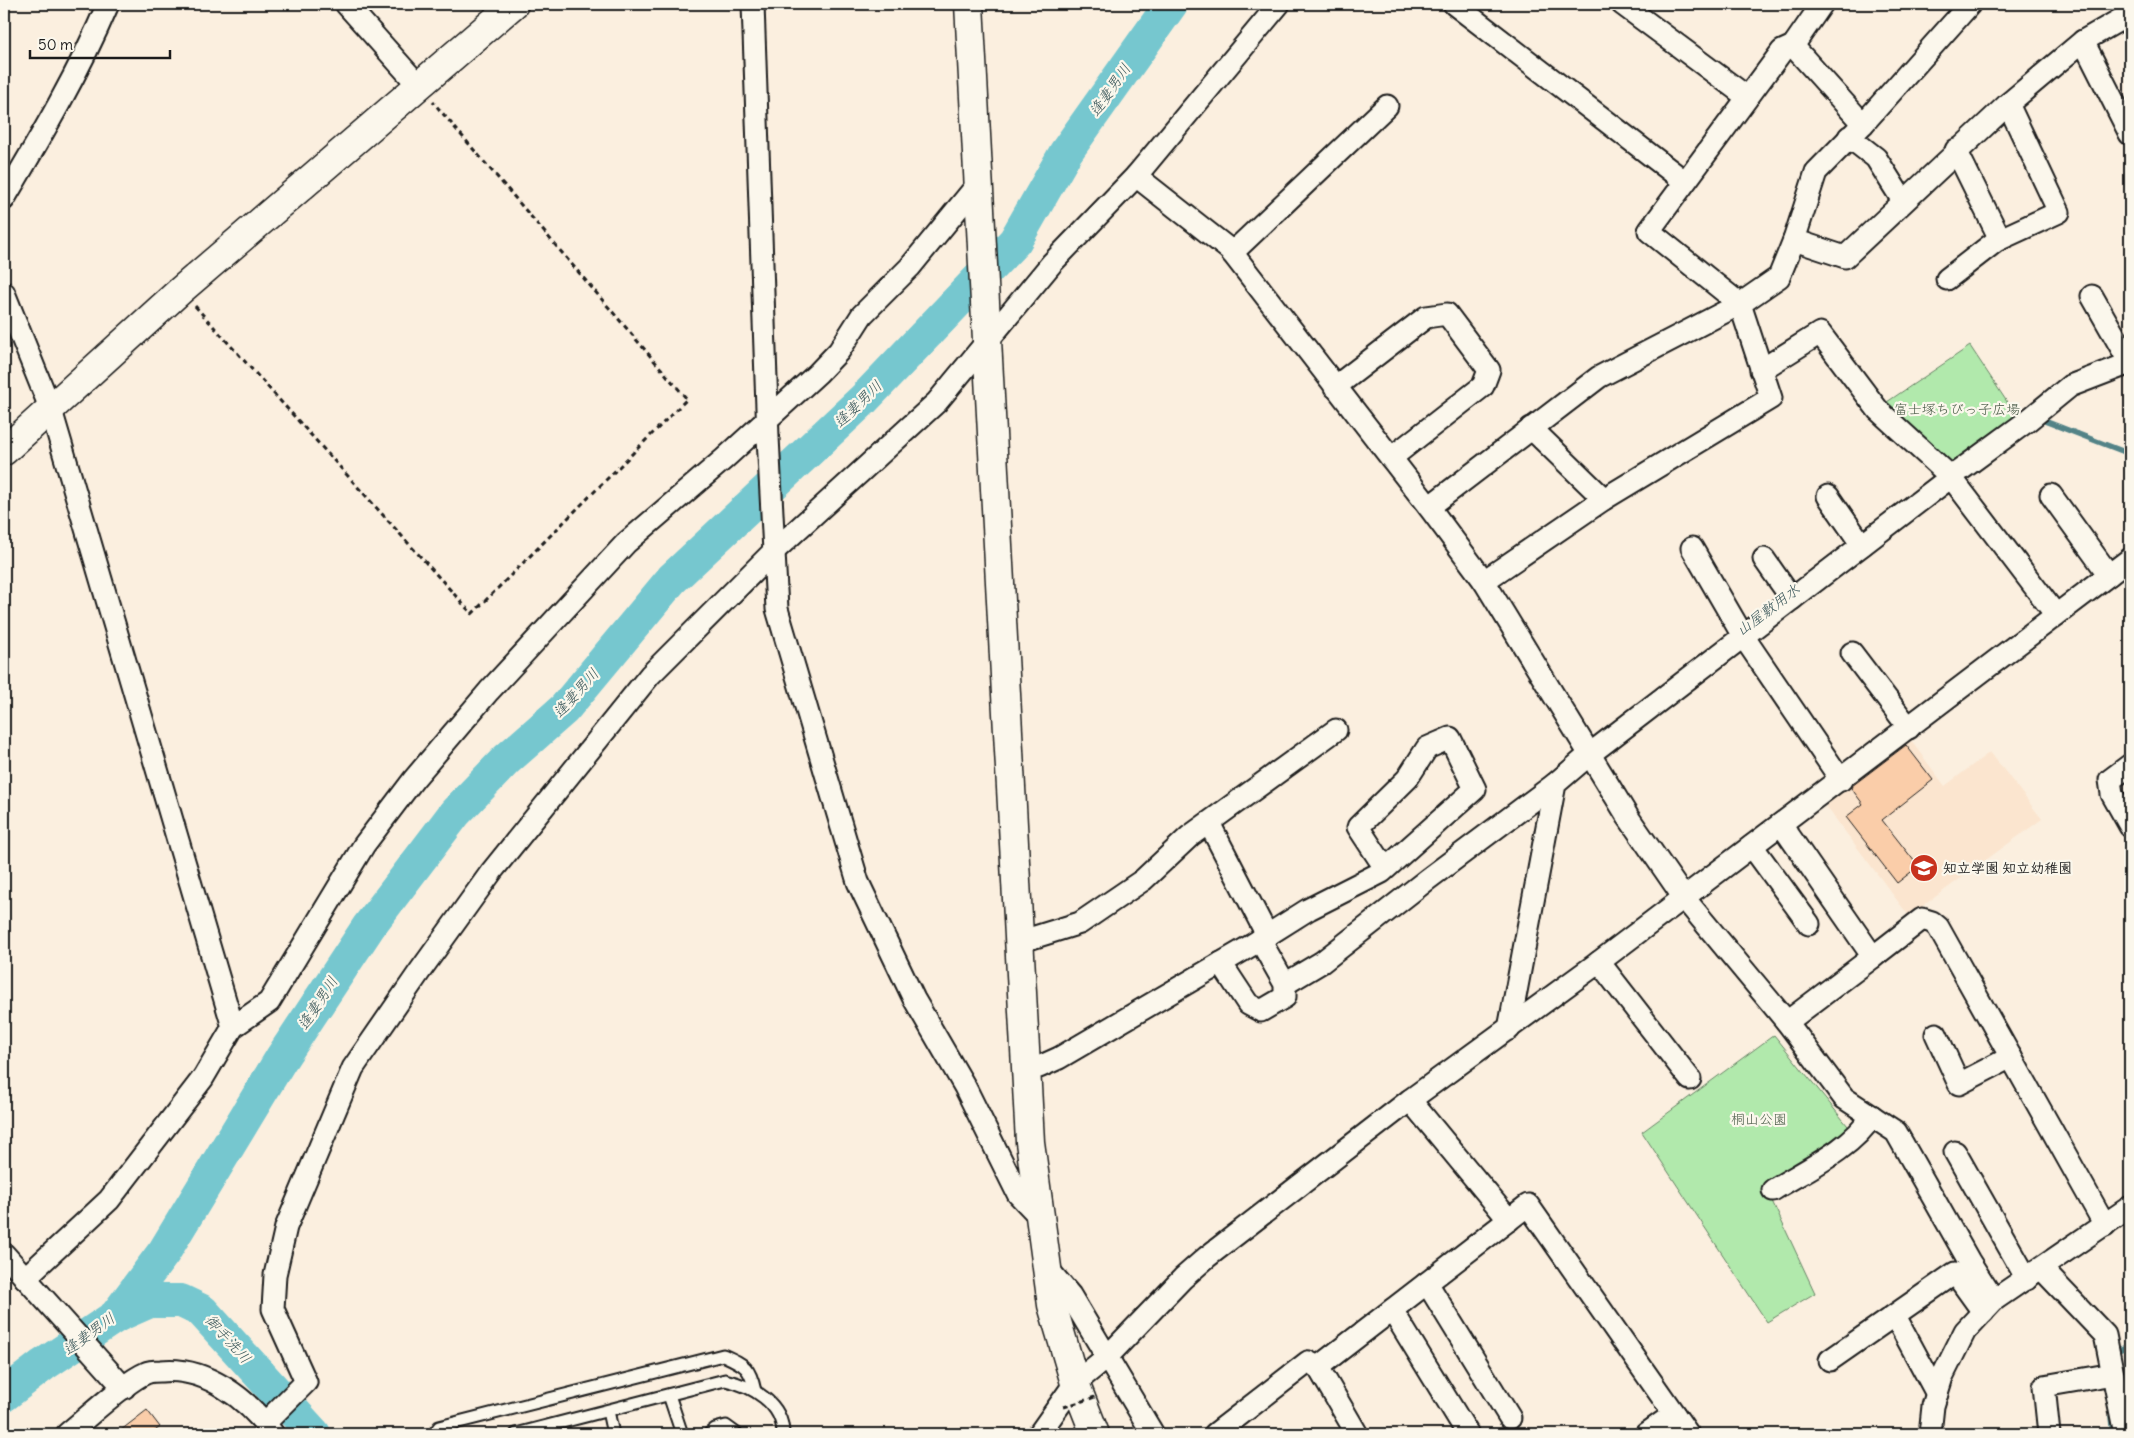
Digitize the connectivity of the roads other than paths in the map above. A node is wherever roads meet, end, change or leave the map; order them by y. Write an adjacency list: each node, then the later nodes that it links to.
1 (108, 4): 24 (street)
2 (346, 4): 14 (street)
3 (514, 4): 14 (street)
4 (753, 4): 38 (street)
5 (969, 4): 23 (street)
6 (1279, 4): 21 (street)
7 (1454, 4): 22 (street)
8 (1622, 4): 15 (street)
9 (1822, 4): 13 (street)
10 (1970, 4): 18 (street)
11 (2123, 18): 12 (street)
12 (2083, 41): 16 (street); 19 (street)
13 (1793, 46): 15 (street); 18 (street)
14 (420, 87): 37 (street)
15 (1747, 96): 22 (street)
16 (2008, 104): 20 (street); 26 (street)
17 (1388, 106): 28 (street)
18 (1856, 130): 25 (street); 27 (street)
19 (2130, 134)
20 (1956, 150): 25 (street); 26 (street)
21 (1136, 176): 28 (street); 33 (street)
22 (1684, 181): 32 (street)
23 (978, 191): 33 (street); 38 (street)
24 (4, 199)
25 (1903, 201): 27 (street)
26 (2000, 239): 29 (street)
27 (1794, 240): 32 (street)
28 (1232, 253): 36 (street)
29 (1947, 279)
30 (4, 293): 37 (street)
31 (2092, 296): 34 (street)
32 (1740, 304): 35 (street); 39 (street)
33 (987, 335): 48 (street); 72 (street)
34 (2130, 363): 42 (street)
35 (1761, 370): 42 (street); 45 (street)
36 (1335, 387): 41 (street); 41 (street)
37 (51, 410): 40 (street); 78 (street)
38 (768, 416): 48 (street); 78 (street)
39 (1531, 428): 45 (street); 46 (street)
40 (4, 451)
41 (1391, 458): 46 (street)
42 (1952, 477): 47 (street); 55 (street)
43 (2051, 495): 52 (street)
44 (1828, 496): 47 (street)
45 (1604, 498): 53 (street)
46 (1429, 507): 53 (street)
47 (1862, 545): 54 (street)
48 (774, 546): 89 (street); 112 (street)
49 (1692, 548): 56 (street)
50 (1764, 559): 54 (street)
51 (2130, 559): 52 (street)
52 (2109, 575): 55 (street)
53 (1484, 581): 60 (street)
54 (1792, 598): 56 (street)
55 (2056, 615): 58 (street)
56 (1743, 636): 60 (street); 62 (street)
57 (1852, 653): 58 (street)
58 (1909, 728): 62 (street)
59 (1336, 730): 64 (street)
60 (1590, 754): 63 (street); 69 (street)
61 (2130, 765): 66 (street)
62 (1840, 780): 65 (street)
63 (1555, 784): 76 (street); 79 (street)
64 (1209, 822): 71 (street); 72 (street)
65 (1781, 824): 67 (street); 73 (street)
66 (2130, 826)
67 (1752, 846): 69 (street); 70 (street)
68 (1385, 868): 68 (street); 71 (street)
69 (1684, 898): 74 (street); 77 (street)
70 (1809, 924)
71 (1263, 938): 75 (street); 76 (street)
72 (1019, 942): 82 (street)
73 (1873, 957): 77 (street); 81 (street)
74 (1599, 962): 79 (street); 83 (street)
75 (1221, 963): 76 (street); 82 (street)
76 (1285, 984)
77 (1787, 1022): 85 (street)
78 (232, 1027): 95 (street)
79 (1510, 1029): 84 (street)
80 (1936, 1034): 81 (street)
81 (2010, 1057): 91 (street)
82 (1025, 1066): 89 (street)
83 (1690, 1079)
84 (1410, 1100): 90 (street); 100 (street)
85 (1872, 1116): 87 (street); 97 (street)
86 (1955, 1152): 94 (street)
87 (1773, 1190)
88 (2130, 1207): 91 (street)
89 (1038, 1215): 93 (street)
90 (1509, 1220): 96 (street); 110 (street)
91 (2105, 1224): 94 (street)
92 (4, 1254): 95 (street)
93 (1046, 1266): 100 (street); 105 (street)
94 (2034, 1274): 97 (street); 103 (street)
95 (25, 1278): 104 (street)
96 (1427, 1284): 98 (street); 111 (street)
97 (1988, 1306): 99 (street); 107 (street)
98 (1392, 1310): 102 (street); 127 (street)
99 (1894, 1316): 101 (street); 107 (street)
100 (1107, 1357): 105 (street); 124 (street)
101 (1830, 1360)
102 (1318, 1368): 125 (street); 126 (street)
103 (2112, 1374): 131 (street); 132 (street)
104 (124, 1388): 112 (street); 114 (street)
105 (1085, 1390): 122 (street); 123 (street)
106 (755, 1391): 108 (lane); 115 (lane); 121 (lane)
107 (1937, 1394): 130 (street)
108 (669, 1395): 109 (lane); 118 (lane)
109 (608, 1411): 113 (lane); 117 (lane)
110 (1674, 1414): 128 (street); 129 (street)
111 (1510, 1418)
112 (270, 1424)
113 (553, 1430): 116 (lane)
114 (67, 1434)
115 (434, 1434)
116 (516, 1434)
117 (613, 1434)
118 (682, 1434)
119 (709, 1434): 120 (lane)
120 (737, 1434)
121 (784, 1434)
122 (1039, 1434)
123 (1095, 1434)
124 (1153, 1434)
125 (1215, 1434)
126 (1357, 1434)
127 (1468, 1434)
128 (1646, 1434)
129 (1688, 1434)
130 (1930, 1434)
131 (2049, 1434)
132 (2125, 1434)

